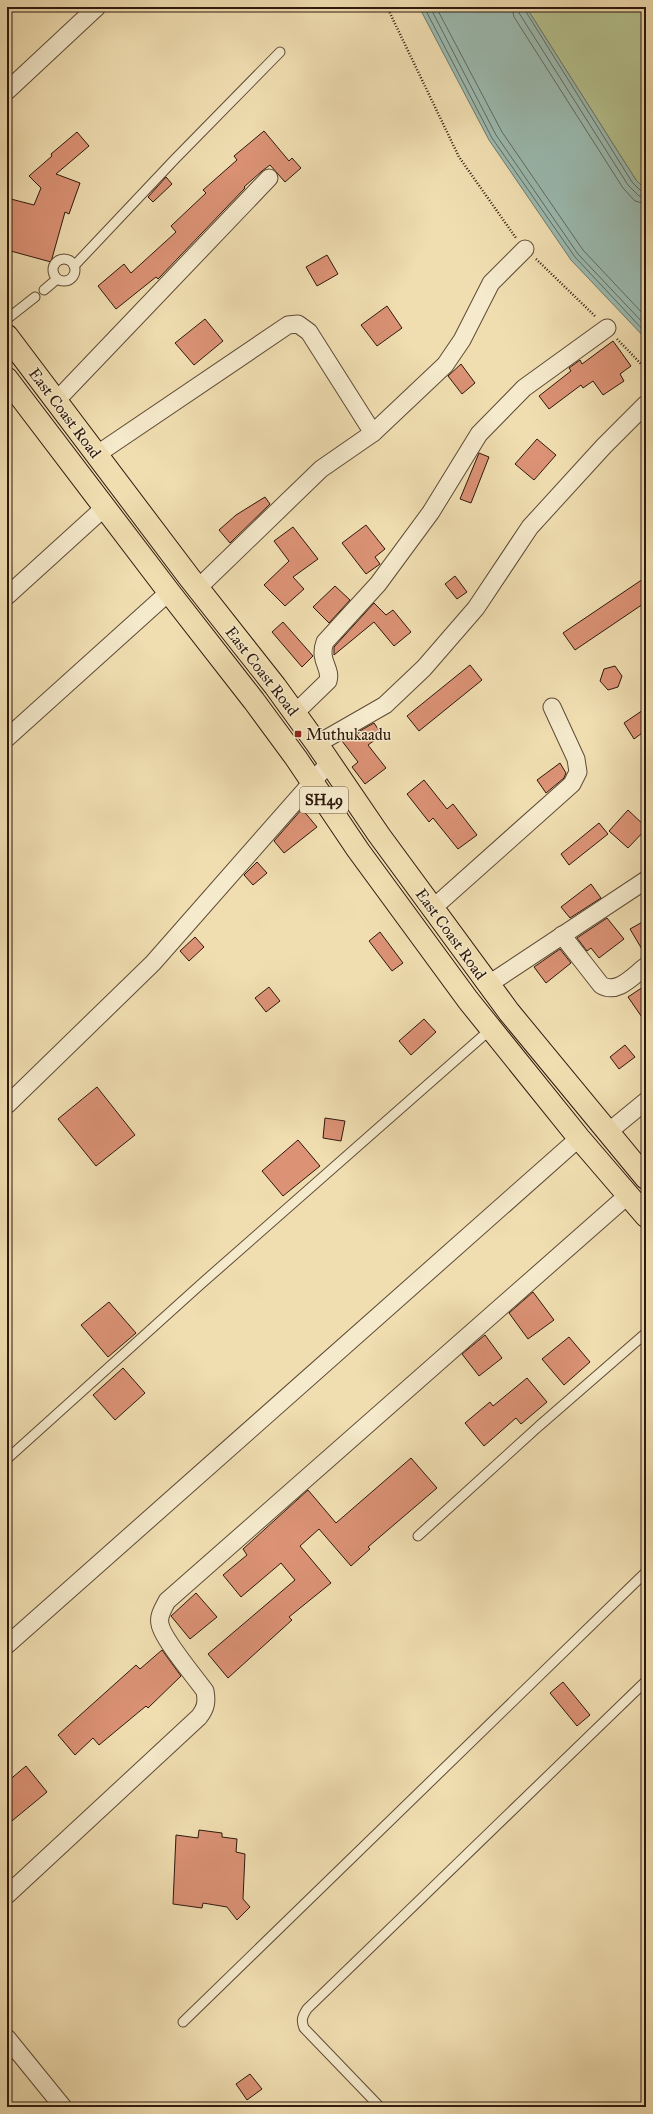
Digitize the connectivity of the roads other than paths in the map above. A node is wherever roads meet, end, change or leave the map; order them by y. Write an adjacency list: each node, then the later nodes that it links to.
1 (97, 7): 3 (street)
2 (280, 52): 6 (lane)
3 (7, 91)
4 (269, 178): 14 (street)
5 (525, 249): 16 (street)
6 (74, 266): 7 (lane); 7 (lane)
7 (57, 280): 8 (lane)
8 (44, 290)
9 (35, 297): 10 (lane)
10 (7, 319)
11 (607, 328): 23 (street)
12 (7, 336): 14 (main road, East Coast Road / SH49)
13 (7, 379): 18 (main road, East Coast Road / SH49)
14 (56, 401): 17 (main road, East Coast Road / SH49)
15 (646, 404): 25 (street)
16 (373, 433): 17 (street); 19 (street)
17 (96, 455): 19 (main road, East Coast Road / SH49)
18 (105, 507): 20 (main road, East Coast Road / SH49); 21 (street)
19 (198, 588): 23 (main road, East Coast Road / SH49)
20 (169, 592): 24 (street); 27 (main road, East Coast Road / SH49)
21 (7, 596)
22 (552, 707): 29 (street)
23 (295, 714): 25 (main road, East Coast Road / SH49)
24 (7, 738)
25 (318, 744): 26 (main road, East Coast Road / SH49)
26 (329, 763): 27 (street); 29 (main road, East Coast Road / SH49)
27 (312, 783): 33 (main road, East Coast Road / SH49); 35 (street)
28 (646, 880): 30 (street)
29 (433, 908): 32 (main road, East Coast Road / SH49)
30 (562, 935): 31 (street); 32 (street)
31 (646, 966)
32 (489, 984): 36 (main road, East Coast Road / SH49)
33 (492, 1028): 37 (main road, East Coast Road / SH49); 42 (lane)
34 (646, 1100): 36 (street)
35 (7, 1105)
36 (607, 1133): 38 (main road, East Coast Road / SH49)
37 (579, 1138): 39 (main road, East Coast Road / SH49); 45 (street)
38 (645, 1175)
39 (628, 1195): 40 (main road, East Coast Road / SH49); 47 (street)
40 (646, 1216)
41 (646, 1333): 43 (lane)
42 (7, 1459)
43 (418, 1536)
44 (646, 1572): 48 (lane)
45 (7, 1645)
46 (646, 1681): 51 (lane)
47 (7, 1895)
48 (183, 2022)
49 (7, 2038): 50 (street)
50 (63, 2107)
51 (380, 2107)

